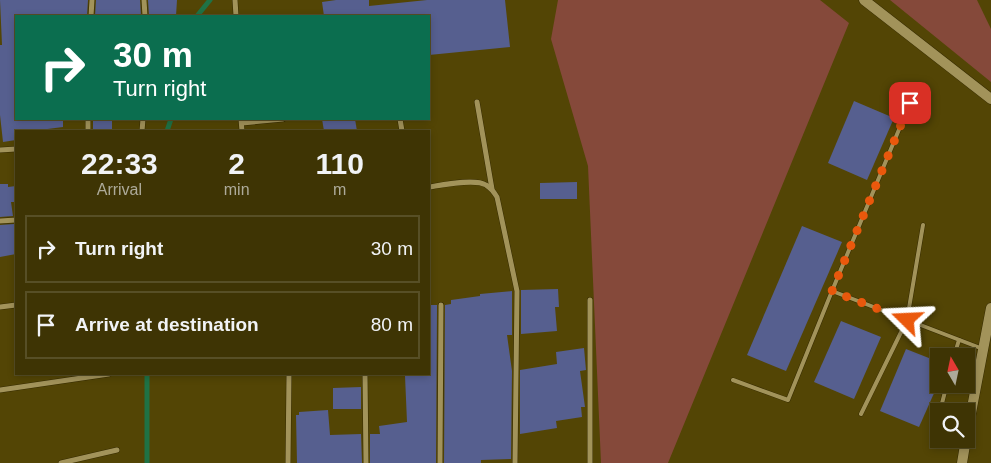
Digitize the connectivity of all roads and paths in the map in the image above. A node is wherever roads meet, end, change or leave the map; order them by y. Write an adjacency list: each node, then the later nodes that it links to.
1 (92, 0): 5 (street)
2 (144, 0): 6 (street)
3 (235, 0): 7 (street)
4 (864, 0): 8 (main road)
5 (92, 15)
6 (145, 15)
7 (236, 15)
8 (991, 99)
9 (477, 102): 16 (street)
10 (910, 103): 20 (lane)
11 (262, 120): 12 (street)
12 (242, 121)
13 (15, 149): 14 (street)
14 (0, 150)
15 (430, 187): 16 (street)
16 (492, 189): 44 (street)
17 (15, 220): 18 (street)
18 (0, 221)
19 (923, 225): 26 (lane)
20 (832, 291): 26 (lane); 34 (lane)
21 (590, 300): 45 (street)
22 (15, 305): 24 (street)
23 (441, 305): 43 (street)
24 (0, 307)
25 (991, 308): 27 (main road)
26 (907, 320): 28 (lane); 37 (lane)
27 (990, 322): 30 (main road)
28 (959, 340): 29 (lane); 30 (lane)
29 (956, 348)
30 (983, 349): 36 (main road)
31 (102, 375): 35 (street)
32 (289, 375): 41 (street)
33 (365, 375): 42 (street)
34 (733, 380)
35 (0, 390)
36 (973, 403)
37 (861, 414)
38 (964, 448): 46 (main road)
39 (117, 450): 40 (street)
40 (61, 463)
41 (288, 463)
42 (366, 463)
43 (440, 463)
44 (515, 463)
45 (590, 463)
46 (962, 463)

